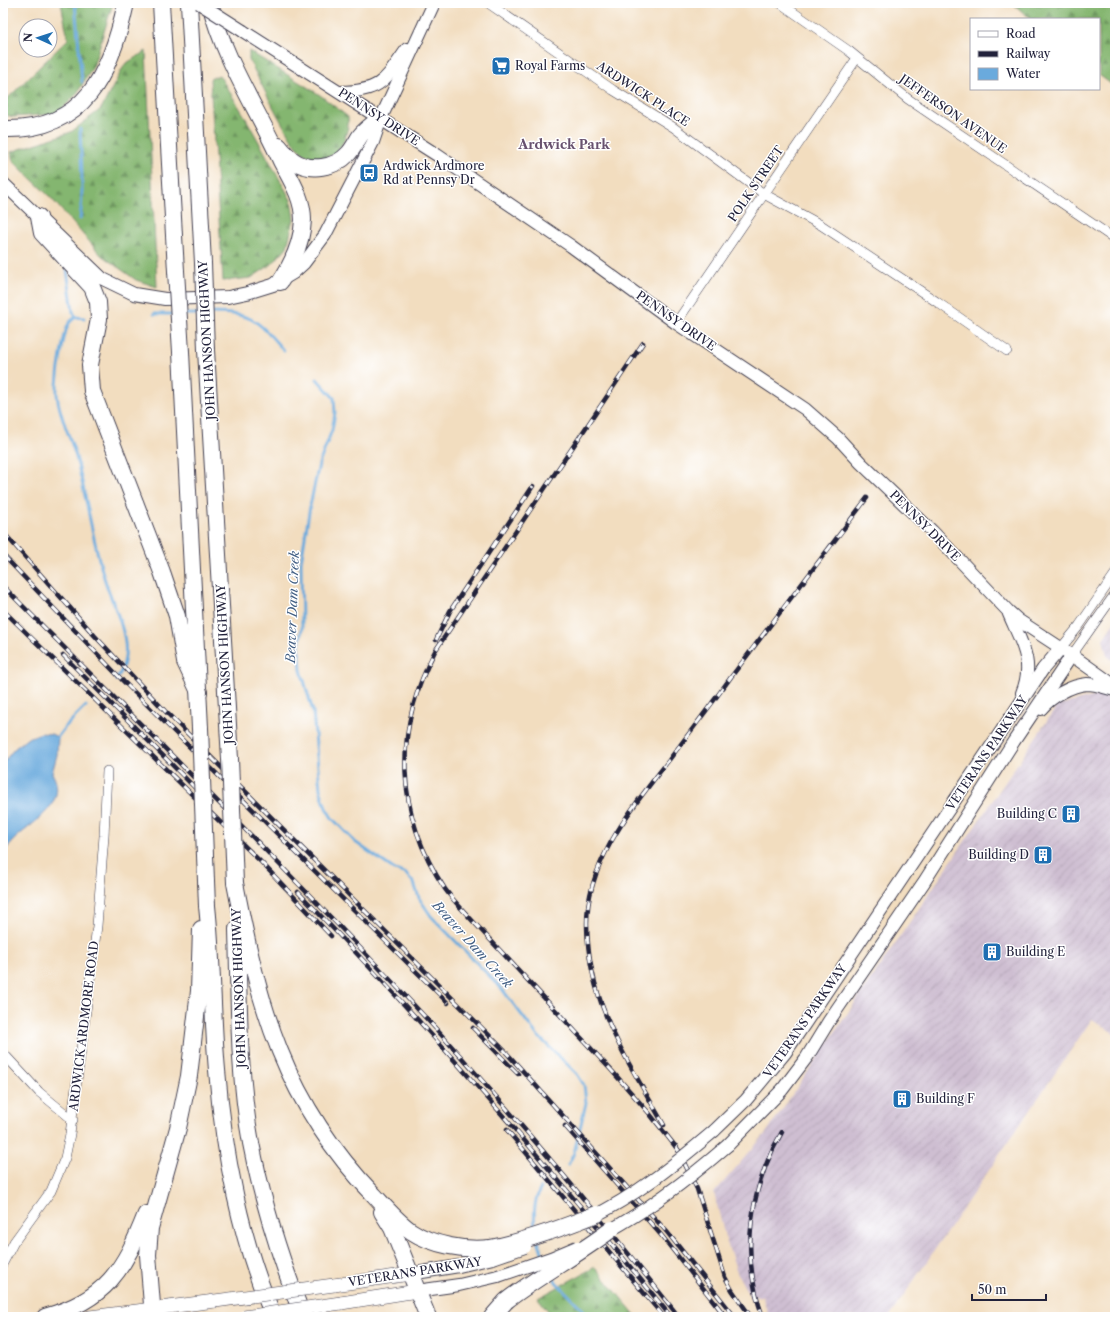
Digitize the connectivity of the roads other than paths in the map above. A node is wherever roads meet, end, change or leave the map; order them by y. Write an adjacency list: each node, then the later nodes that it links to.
1 (126, 3): 13 (highway)
2 (161, 3): 29 (highway, JOHN HANSON HIGHWAY, bridge)
3 (190, 3): 33 (highway, JOHN HANSON HIGHWAY, bridge)
4 (199, 3): 11 (main road, PENNSY DRIVE, bridge)
5 (210, 3): 14 (highway)
6 (434, 3): 9 (main road)
7 (488, 3): 16 (street, ARDWICK PLACE)
8 (780, 3): 10 (street, JEFFERSON AVENUE)
9 (423, 26): 11 (main road); 12 (main road)
10 (857, 58): 16 (street, POLK STREET); 18 (street, JEFFERSON AVENUE)
11 (341, 92): 12 (main road, PENNSY DRIVE)
12 (381, 118): 14 (highway); 19 (main road); 20 (main road, PENNSY DRIVE)
13 (3, 129)
14 (270, 136): 19 (highway)
15 (3, 183): 17 (main road)
16 (764, 194): 20 (street, POLK STREET); 21 (street, ARDWICK PLACE)
17 (39, 217): 19 (main road); 29 (highway)
18 (1115, 239)
19 (280, 282)
20 (676, 323): 24 (main road, PENNSY DRIVE)
21 (1007, 351)
22 (1115, 574): 25 (street, VETERANS PARKWAY)
23 (1115, 594): 26 (street, VETERANS PARKWAY)
24 (1008, 611): 25 (main road, PENNSY DRIVE); 30 (main road)
25 (1061, 648): 26 (main road, PENNSY DRIVE); 30 (main road, VETERANS PARKWAY)
26 (1072, 655): 27 (main road, PENNSY DRIVE); 31 (main road, VETERANS PARKWAY)
27 (1115, 686)
28 (1115, 690): 31 (main road)
29 (199, 692): 34 (highway, JOHN HANSON HIGHWAY, bridge)
30 (1016, 710): 39 (main road, VETERANS PARKWAY, bridge)
31 (1014, 741): 40 (main road, VETERANS PARKWAY, bridge)
32 (106, 771): 36 (street, ARDWICK ARDMORE ROAD)
33 (235, 883): 38 (highway); 50 (highway, JOHN HANSON HIGHWAY)
34 (207, 906): 37 (highway); 49 (highway, JOHN HANSON HIGHWAY)
35 (3, 1054): 36 (street)
36 (73, 1120): 42 (street, ARDWICK ARDMORE ROAD)
37 (173, 1144): 45 (highway); 46 (highway)
38 (365, 1186): 41 (highway); 43 (highway)
39 (597, 1214): 41 (highway, bridge)
40 (612, 1229): 44 (main road, VETERANS PARKWAY, bridge); 52 (highway, bridge)
41 (491, 1253): 43 (main road, VETERANS PARKWAY)
42 (3, 1263)
43 (410, 1274): 44 (highway); 45 (main road, VETERANS PARKWAY, bridge)
44 (417, 1292): 48 (main road, VETERANS PARKWAY, bridge); 51 (highway)
45 (153, 1313): 47 (main road, VETERANS PARKWAY)
46 (46, 1317)
47 (90, 1317)
48 (244, 1317)
49 (274, 1317)
50 (303, 1317)
51 (428, 1317)
52 (492, 1317)

